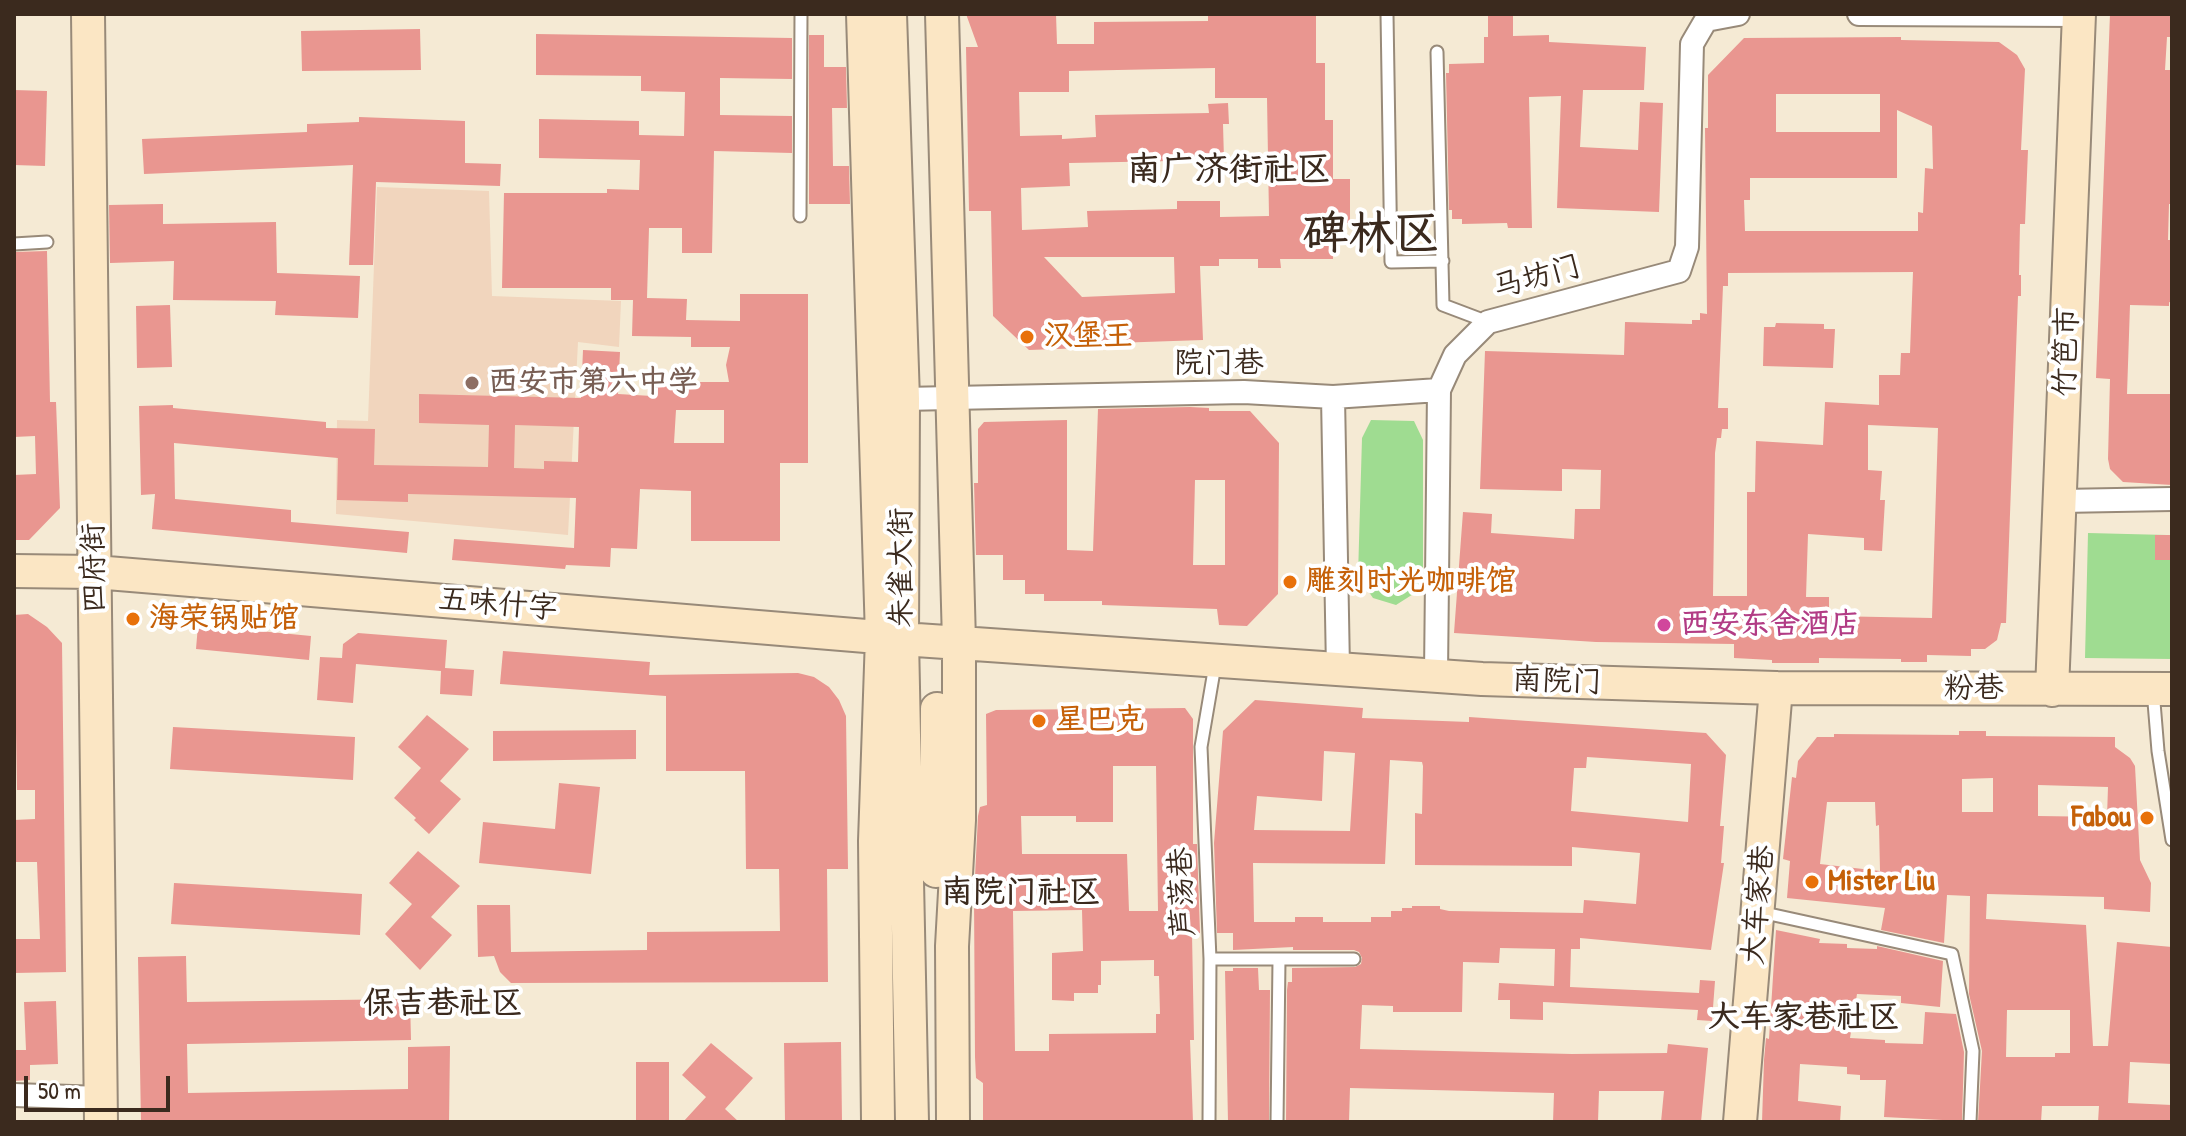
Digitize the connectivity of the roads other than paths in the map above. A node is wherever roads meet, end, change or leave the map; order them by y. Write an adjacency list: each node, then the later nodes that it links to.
1 (88, 14): 23 (street, 四府街)
2 (801, 14): 12 (lane)
3 (863, 14): 24 (street)
4 (890, 14): 19 (street, 朱雀大街)
5 (922, 14): 19 (street, 朱雀大街)
6 (942, 14): 19 (street)
7 (1387, 14): 15 (lane)
8 (1859, 14): 10 (street)
9 (1724, 15): 16 (street, 马坊门)
10 (2079, 15): 21 (street, 竹笆市)
11 (1437, 52): 15 (lane)
12 (800, 216)
13 (47, 242): 14 (lane)
14 (14, 244)
15 (1443, 261): 16 (lane)
16 (1488, 322): 17 (street, 马坊门)
17 (1439, 390): 18 (street, 院门巷); 28 (street, 马坊门)
18 (1333, 397): 19 (street, 院门巷); 27 (street)
19 (929, 400): 24 (street, 朱雀大街); 25 (street, 朱雀大街)
20 (2172, 499): 21 (street)
21 (2061, 501): 31 (street, 竹笆市)
22 (14, 571): 23 (street, 五味什字)
23 (95, 572): 24 (street, 五味什字); 38 (street, 四府街)
24 (892, 638): 25 (street, 南院门); 39 (street); 40 (street, 朱雀大街)
25 (948, 642): 26 (street, 南院门); 41 (street, 朱雀大街); 42 (street)
26 (1216, 661): 27 (street, 南院门); 34 (lane, 芦荡巷)
27 (1338, 669): 28 (street, 南院门)
28 (1436, 674): 29 (street, 南院门)
29 (1776, 688): 31 (street, 粉巷); 33 (street, 大车家巷)
30 (2162, 689): 31 (street, 粉巷); 32 (lane)
31 (2052, 690)
32 (2172, 840)
33 (1759, 912): 45 (street, 大车家巷); 46 (lane)
34 (1210, 959): 36 (lane); 43 (lane, 芦荡巷)
35 (1354, 959): 36 (lane)
36 (1279, 960): 44 (lane)
37 (14, 1095): 38 (street)
38 (101, 1110)
39 (878, 1122)
40 (912, 1122)
41 (934, 1122)
42 (953, 1122)
43 (1209, 1122)
44 (1277, 1122)
45 (1740, 1122)
46 (1970, 1122)

